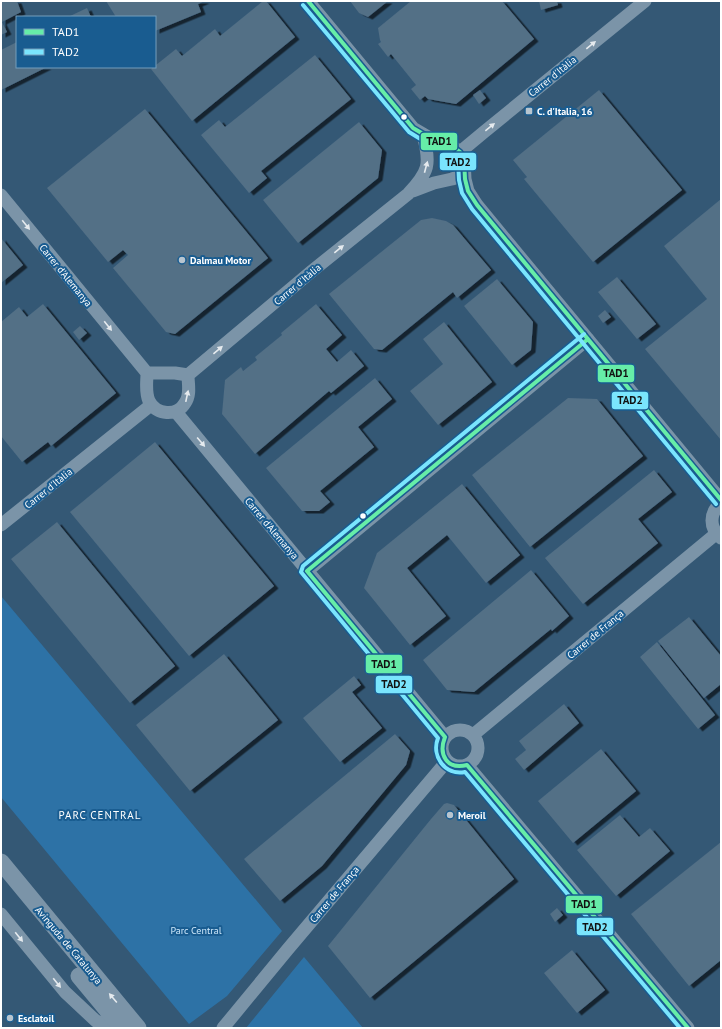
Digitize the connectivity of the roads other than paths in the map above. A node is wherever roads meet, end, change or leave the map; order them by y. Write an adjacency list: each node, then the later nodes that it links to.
1 (308, 1): 3 (street)
2 (645, 1): 4 (street, Carrer d'Itàlia, one-way to 2)
3 (423, 135): 4 (street); 6 (street, Carrer d'Itàlia, one-way to 3)
4 (460, 152): 5 (street)
5 (465, 170): 6 (street, Carrer d'Itàlia); 8 (street)
6 (408, 194): 10 (street, Carrer d'Itàlia, one-way to 6)
7 (1, 195): 9 (street, Carrer d'Alemanya, one-way to 9)
8 (588, 339): 13 (street); 17 (street)
9 (147, 373): 10 (street); 11 (street)
10 (188, 375): 12 (street, one-way to 10)
11 (151, 405): 12 (street); 15 (street, Carrer d'Itàlia)
12 (176, 412): 17 (street, Carrer d'Alemanya, one-way to 17)
13 (721, 500)
14 (721, 503): 16 (street)
15 (1, 525)
16 (719, 535): 18 (street, Carrer de França)
17 (307, 571): 19 (street, Carrer d'Alemanya)
18 (473, 735): 19 (street); 21 (street)
19 (446, 737): 20 (street)
20 (447, 761): 21 (street); 27 (street, Carrer de França)
21 (468, 765): 28 (street)
22 (1, 862): 26 (street, Avinguda de Catalunya, one-way to 22)
23 (1, 879): 25 (street, Avinguda de Catalunya)
24 (1, 914): 25 (street, one-way to 25)
25 (120, 1028)
26 (138, 1028)
27 (223, 1028)
28 (688, 1028)

